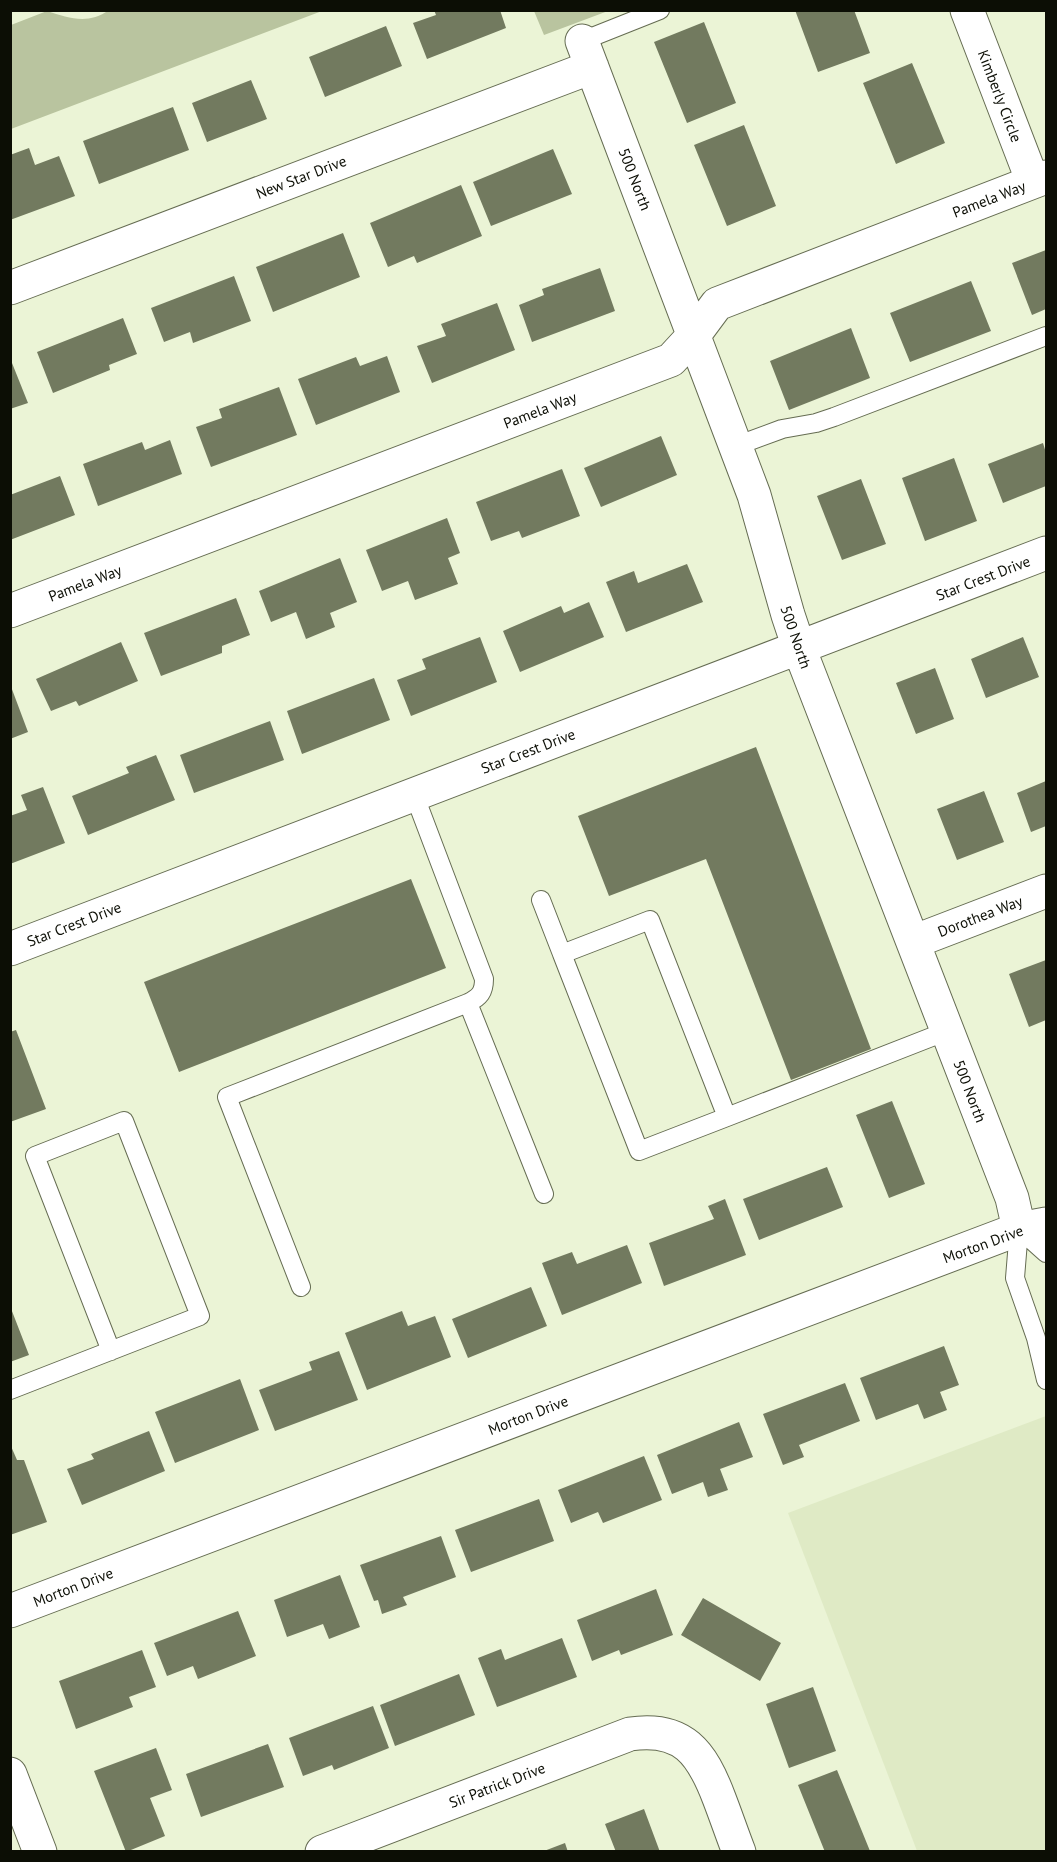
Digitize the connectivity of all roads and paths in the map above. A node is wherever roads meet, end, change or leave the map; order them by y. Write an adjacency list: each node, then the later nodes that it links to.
1 (660, 10): 3 (lane)
2 (967, 10): 4 (street, Kimberly Circle)
3 (587, 54): 5 (street, New Star Drive); 6 (street, 500 North)
4 (1040, 180): 6 (street, Pamela Way)
5 (10, 288)
6 (694, 335): 8 (street, 500 North); 10 (street, Pamela Way)
7 (1047, 336): 8 (lane)
8 (736, 446): 11 (street, 500 North)
9 (1047, 553): 11 (street, Star Crest Drive)
10 (10, 611)
11 (799, 648): 12 (street, Star Crest Drive); 15 (street, 500 North)
12 (414, 794): 16 (street, Star Crest Drive); 18 (lane)
13 (1047, 891): 15 (street, Dorothea Way)
14 (541, 900): 17 (lane)
15 (913, 942): 19 (street, 500 North)
16 (10, 949)
17 (562, 954): 20 (lane); 20 (lane)
18 (468, 1003): 21 (lane); 24 (lane)
19 (947, 1031): 20 (lane); 22 (street, 500 North)
20 (727, 1117)
21 (544, 1194)
22 (1033, 1227): 23 (lane); 26 (lane); 28 (street, Morton Drive)
23 (1047, 1253)
24 (301, 1287)
25 (111, 1351): 25 (lane); 27 (lane)
26 (1047, 1380)
27 (10, 1390)
28 (10, 1611)
29 (10, 1774): 30 (street)
30 (40, 1851)
31 (322, 1851): 32 (street, Sir Patrick Drive)
32 (739, 1851)

